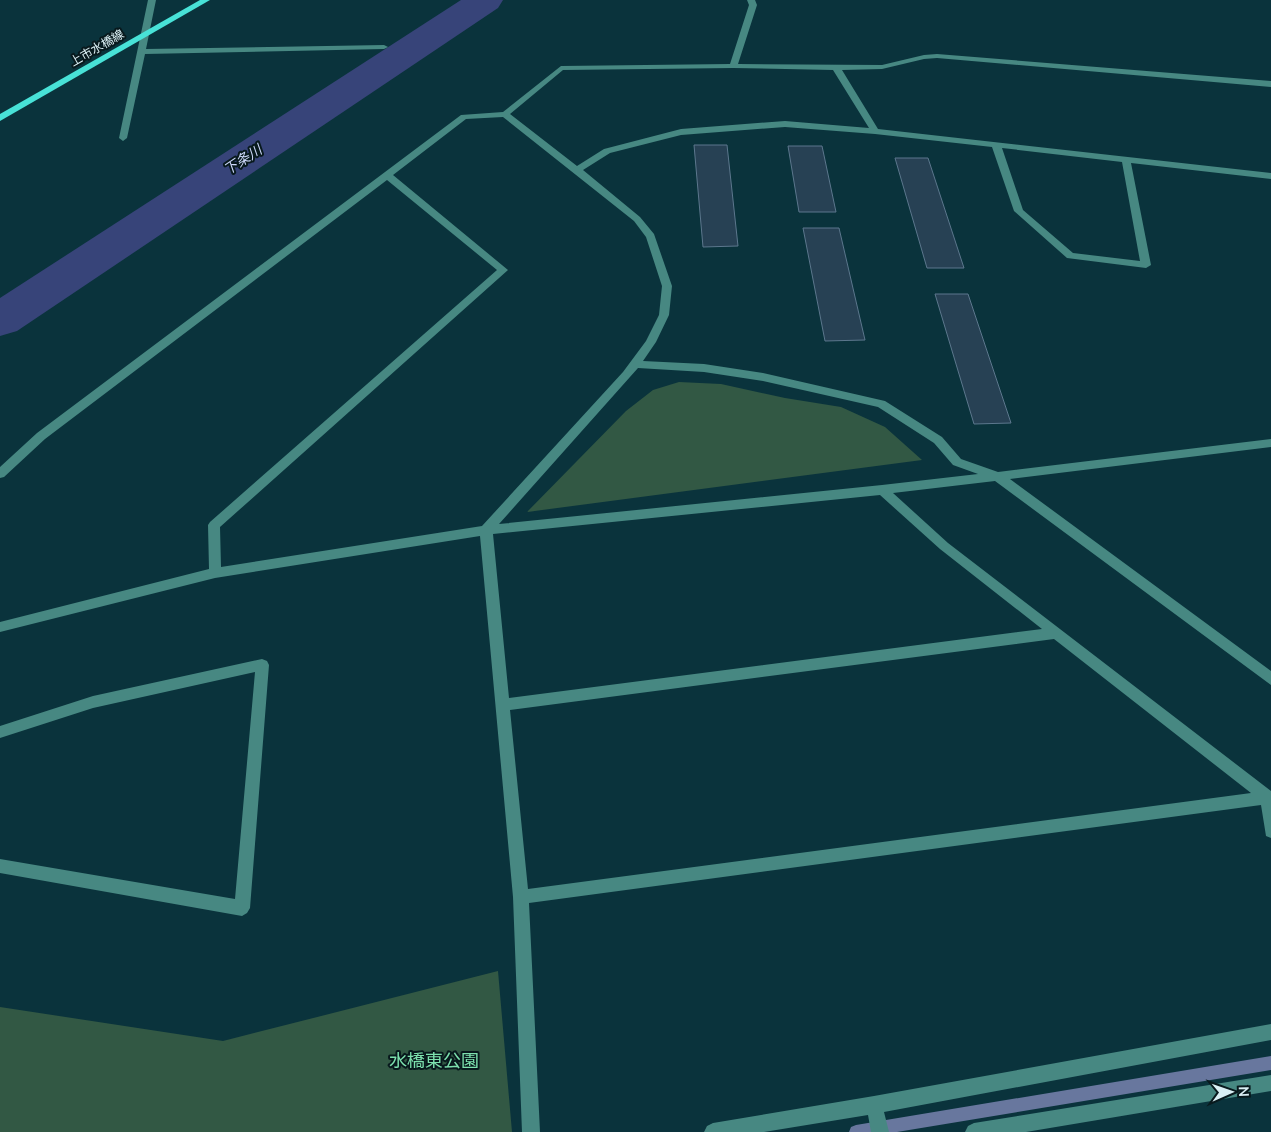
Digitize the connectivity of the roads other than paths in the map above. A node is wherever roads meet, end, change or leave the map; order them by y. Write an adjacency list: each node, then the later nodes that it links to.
1 (152, 0): 4 (street)
2 (206, 0): 4 (main road, 上市水橋線)
3 (751, 0): 7 (street)
4 (144, 36): 6 (street); 11 (main road, 上市水橋線)
5 (384, 47): 6 (street)
6 (140, 52): 13 (street)
7 (733, 66): 8 (street); 10 (street)
8 (836, 68): 9 (street); 12 (street)
9 (1271, 84)
10 (505, 114): 16 (street); 17 (street)
11 (0, 118)
12 (875, 131): 14 (street); 16 (street)
13 (123, 138)
14 (996, 144): 15 (street); 15 (street)
15 (1126, 160): 18 (street)
16 (577, 170): 19 (street)
17 (388, 175): 21 (street); 25 (street)
18 (1271, 176)
19 (634, 364): 22 (street); 24 (street)
20 (1271, 443): 22 (street)
21 (0, 474)
22 (997, 476): 23 (street); 28 (street)
23 (882, 490): 24 (street); 27 (street)
24 (486, 530): 25 (street); 29 (street)
25 (214, 573): 26 (street)
26 (0, 627)
27 (1055, 632): 29 (street); 31 (street)
28 (1271, 679)
29 (502, 705): 34 (street)
30 (0, 732): 33 (street)
31 (1268, 797): 32 (street); 34 (street)
32 (1271, 831)
33 (0, 866)
34 (521, 897): 38 (street)
35 (1271, 1032): 37 (street)
36 (1271, 1083): 41 (street)
37 (874, 1105): 39 (street); 40 (street)
38 (531, 1132)
39 (713, 1132)
40 (880, 1132)
41 (974, 1132)

